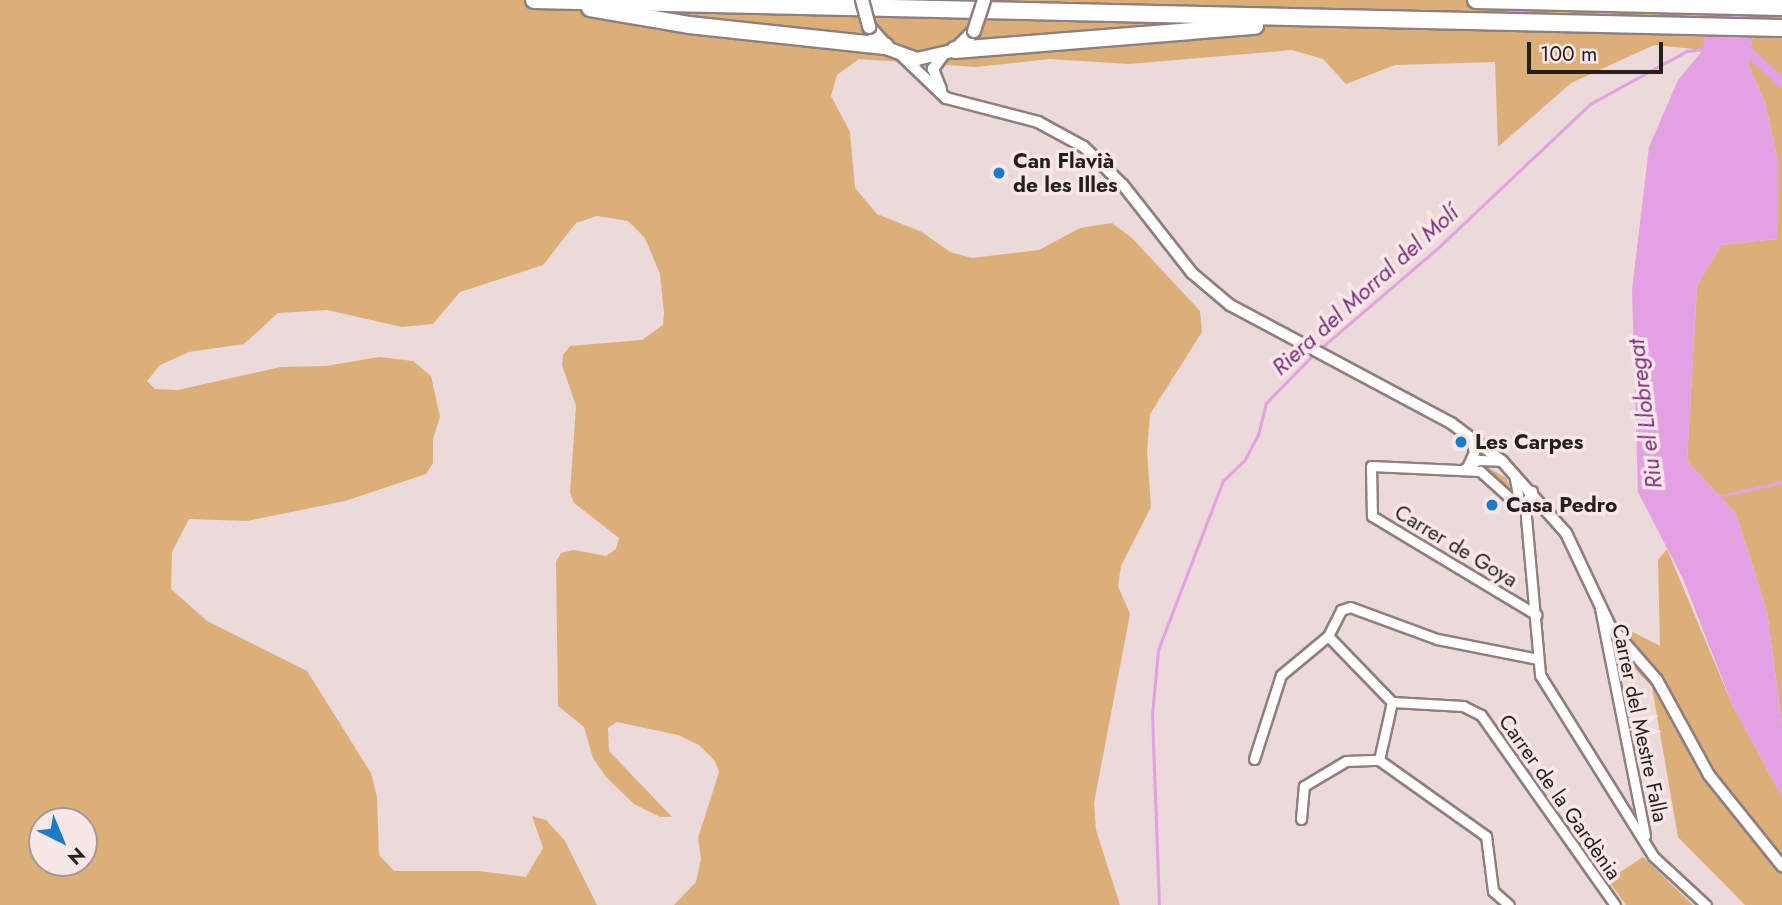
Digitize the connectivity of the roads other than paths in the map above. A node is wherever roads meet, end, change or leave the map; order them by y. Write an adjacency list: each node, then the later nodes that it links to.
1 (534, 0): 6 (highway)
2 (862, 0): 10 (main road, bridge)
3 (984, 0): 11 (main road, bridge)
4 (1476, 0): 5 (highway)
5 (1486, 0): 7 (highway)
6 (557, 1): 8 (highway); 10 (highway)
7 (1782, 7)
8 (1334, 20): 9 (highway); 11 (highway)
9 (1782, 28)
10 (885, 46): 12 (main road)
11 (949, 53): 12 (main road); 13 (street)
12 (902, 56): 13 (street)
13 (957, 101): 14 (street)
14 (1470, 435): 15 (street); 16 (street)
15 (1502, 461): 16 (street, Carrer de Goya); 17 (street)
16 (1464, 469): 19 (street, Carrer de Goya); 22 (street, Carrer de Goya)
17 (1514, 472): 18 (street); 19 (street)
18 (1532, 491): 20 (street); 21 (street)
19 (1520, 507): 20 (street)
20 (1526, 517): 22 (street)
21 (1600, 608): 29 (street, Carrer del Mestre Falla); 30 (street)
22 (1537, 615): 24 (street)
23 (1328, 636): 24 (street); 25 (street); 26 (street)
24 (1538, 659): 29 (street)
25 (1392, 702): 27 (street); 32 (street, Carrer de la Gardènia)
26 (1254, 759)
27 (1379, 760): 28 (street); 31 (street)
28 (1301, 819)
29 (1647, 844): 33 (street)
30 (1782, 866)
31 (1509, 905)
32 (1615, 905)
33 (1706, 905)

